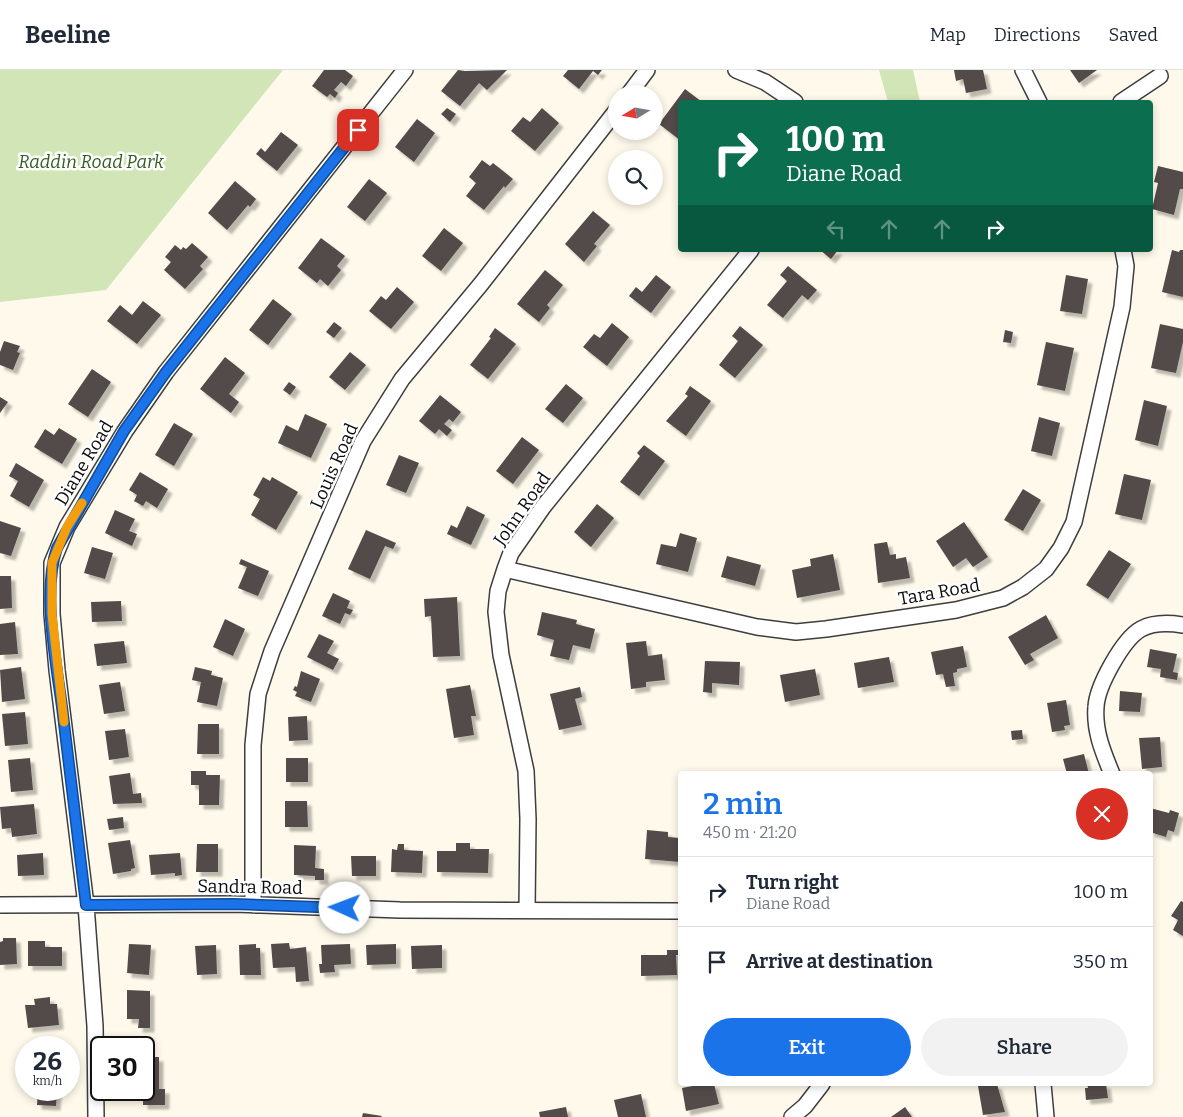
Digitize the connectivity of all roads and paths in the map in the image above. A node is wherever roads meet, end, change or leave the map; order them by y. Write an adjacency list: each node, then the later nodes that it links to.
1 (405, 70): 18 (street, Diane Road)
2 (648, 70): 6 (street)
3 (736, 70): 7 (street)
4 (1023, 70): 8 (street)
5 (1160, 76): 9 (street)
6 (636, 85)
7 (792, 100)
8 (1038, 100)
9 (1124, 100)
10 (608, 121): 16 (street, Louis Road)
11 (749, 252): 13 (street, John Road)
12 (1123, 252): 13 (street, Tara Road)
13 (505, 570): 19 (street, John Road)
14 (1183, 625): 15 (street)
15 (1111, 771)
16 (253, 904): 18 (street, Sandra Road); 19 (street, Sandra Road)
17 (0, 905): 18 (street, Sandra Road)
18 (86, 905): 23 (street, Diane Road)
19 (526, 910): 20 (street, Sandra Road)
20 (678, 911)
21 (820, 1086): 24 (street)
22 (1043, 1086): 25 (street)
23 (96, 1117)
24 (792, 1117)
25 (1046, 1117)

